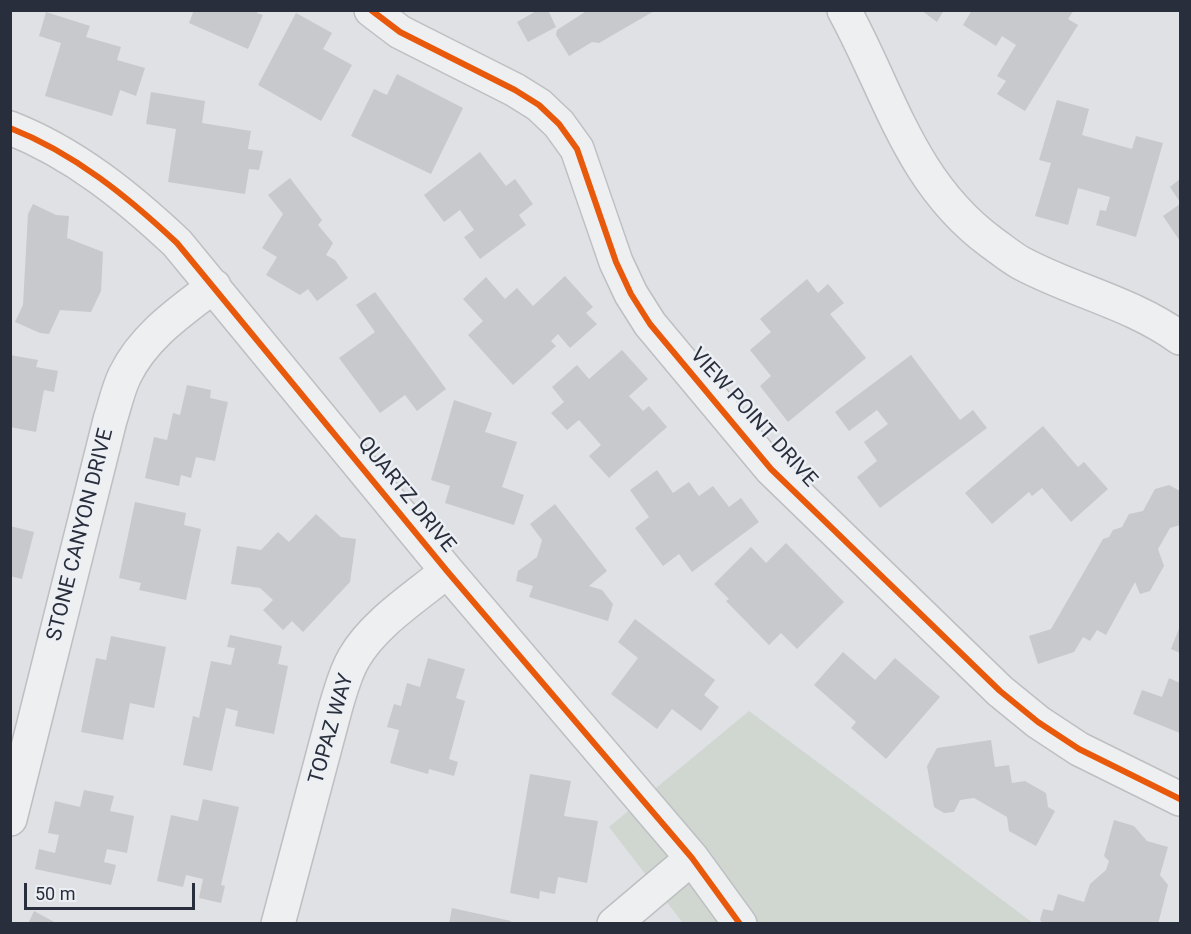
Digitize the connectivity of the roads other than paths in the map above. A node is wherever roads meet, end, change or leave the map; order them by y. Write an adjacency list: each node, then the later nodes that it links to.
1 (371, 10): 7 (street, VIEW POINT DRIVE)
2 (844, 10): 5 (street)
3 (10, 128): 4 (street, QUARTZ DRIVE)
4 (214, 286): 6 (street, QUARTZ DRIVE); 8 (street, STONE CANYON DRIVE)
5 (1180, 338)
6 (447, 572): 9 (street, QUARTZ DRIVE); 10 (street, TOPAZ WAY)
7 (1180, 799)
8 (10, 819)
9 (692, 858): 11 (street); 12 (street, QUARTZ DRIVE)
10 (278, 924)
11 (614, 924)
12 (740, 924)

